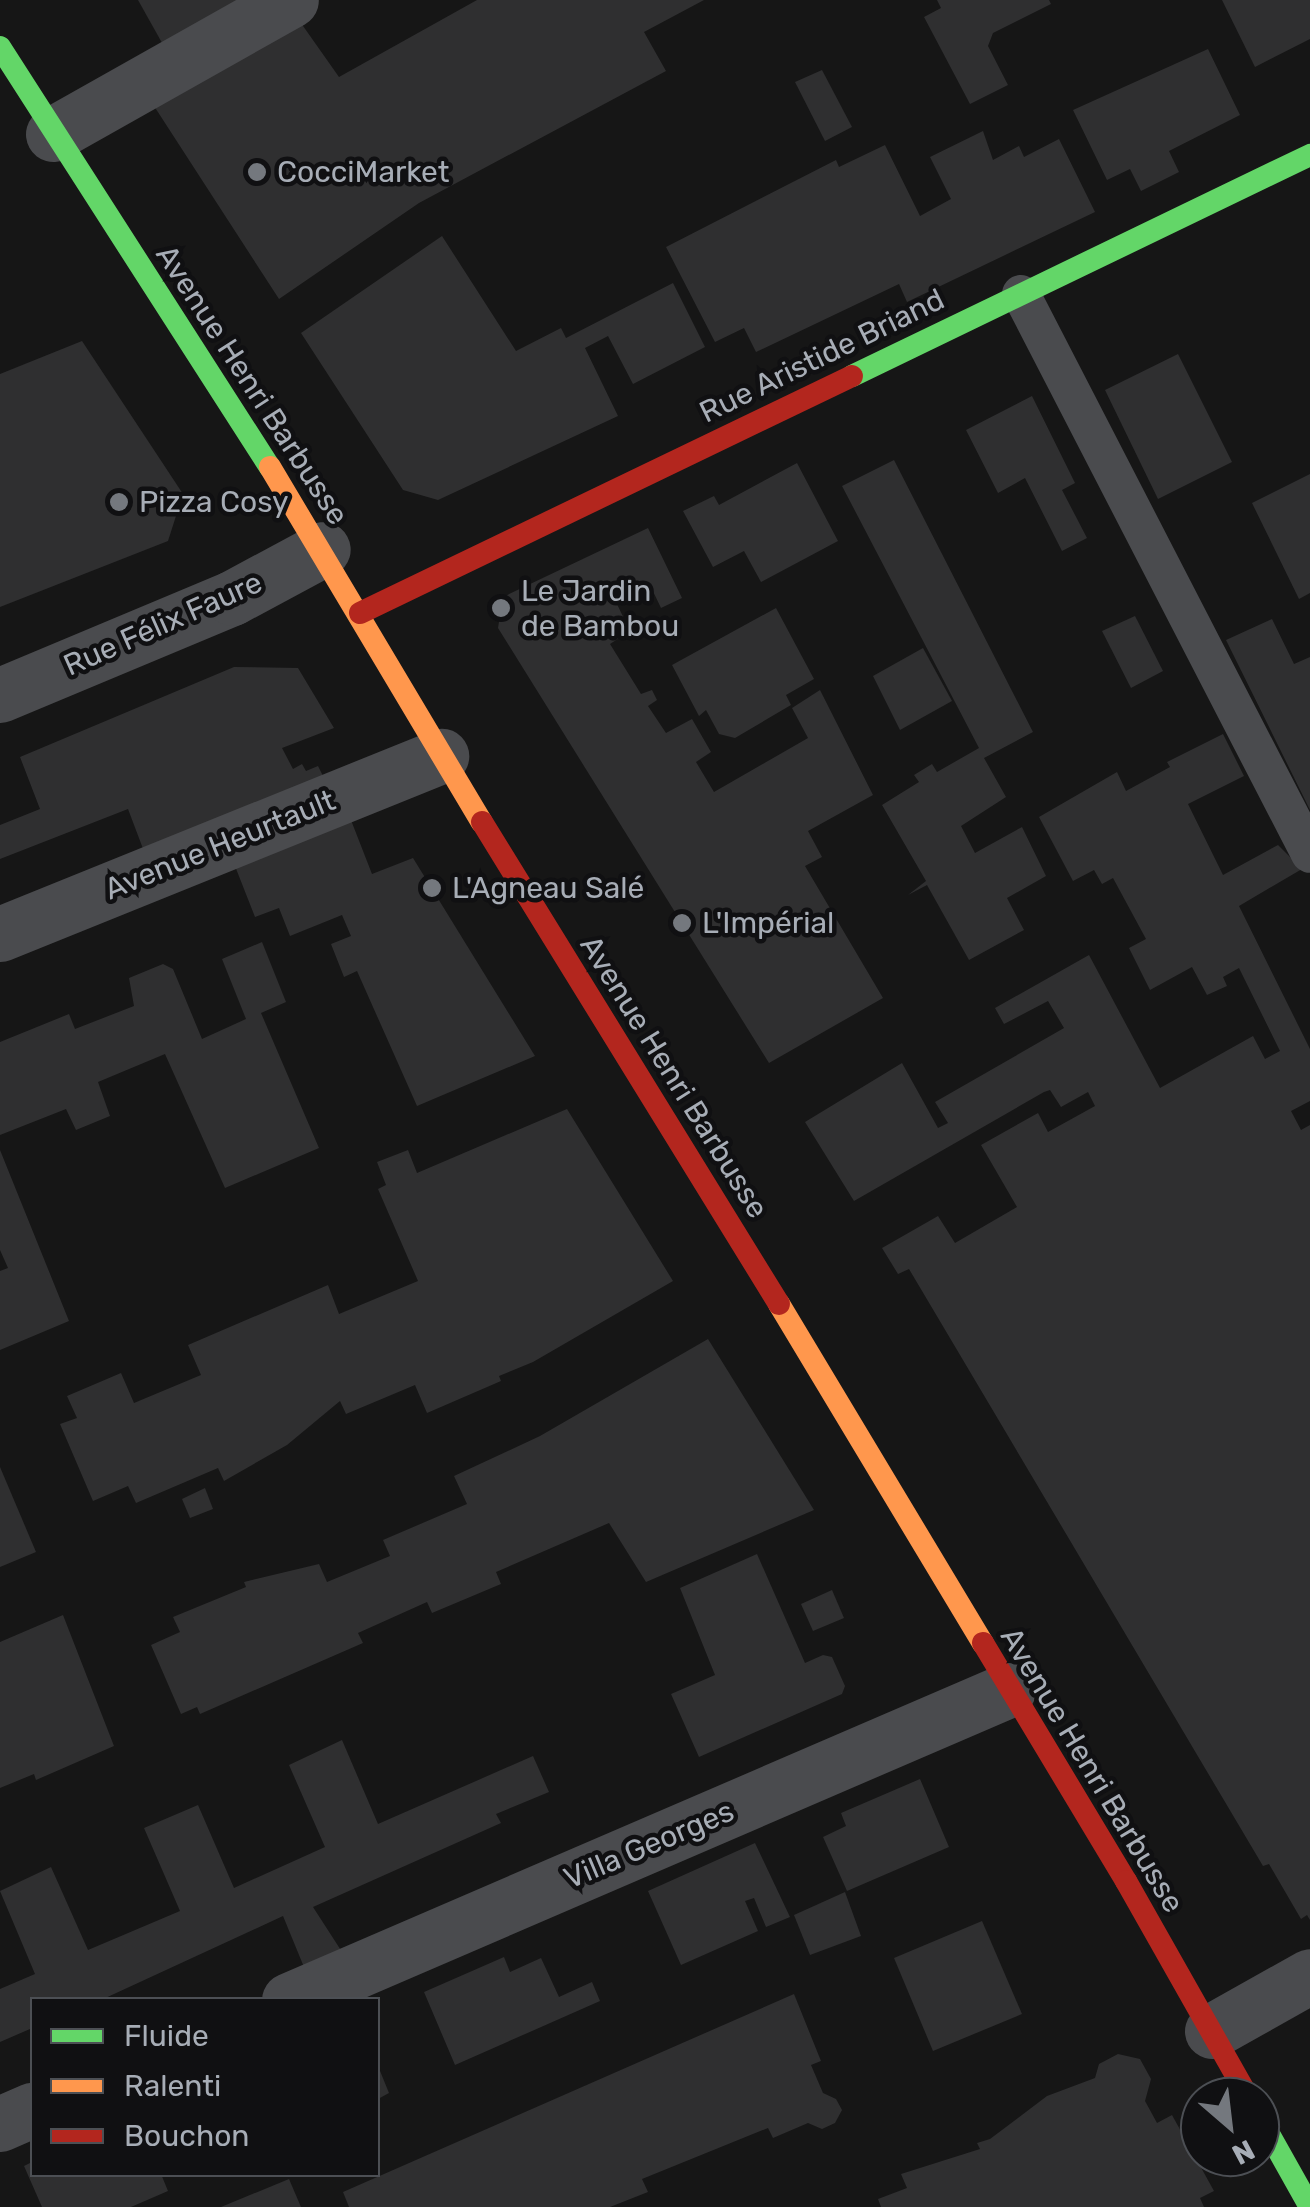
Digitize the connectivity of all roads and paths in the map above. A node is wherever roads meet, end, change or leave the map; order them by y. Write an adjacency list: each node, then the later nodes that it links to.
1 (291, 0): 3 (street)
2 (0, 47): 3 (main road, Avenue Henri Barbusse)
3 (54, 134): 6 (main road, Avenue Henri Barbusse)
4 (1310, 155): 5 (main road, Rue Aristide Briand)
5 (1021, 294): 7 (main road, Rue Aristide Briand); 10 (lane)
6 (323, 548): 7 (main road, Avenue Henri Barbusse); 8 (street, Rue Félix Faure)
7 (360, 612): 9 (main road, Avenue Henri Barbusse)
8 (0, 694)
9 (441, 756): 11 (street, Avenue Heurtault); 12 (main road, Avenue Henri Barbusse)
10 (1310, 854)
11 (0, 934)
12 (1008, 1690): 14 (street, Villa Georges); 15 (main road, Avenue Henri Barbusse)
13 (1310, 1976): 15 (street)
14 (296, 1997)
15 (1212, 2032): 16 (main road, Avenue Henri Barbusse)
16 (1237, 2077)
17 (30, 2111): 18 (street)
18 (0, 2124)
19 (1280, 2154): 20 (main road)
20 (1310, 2207)

